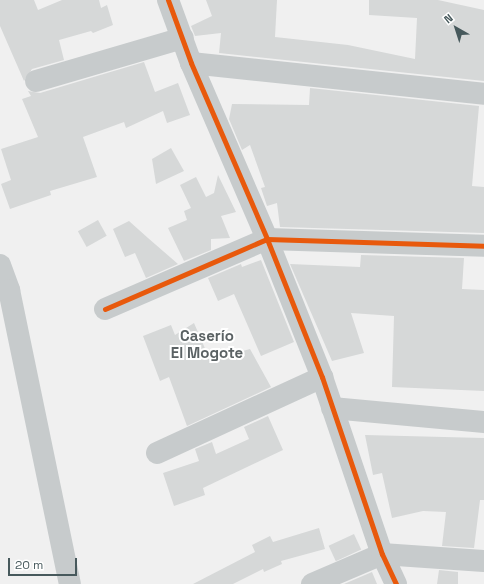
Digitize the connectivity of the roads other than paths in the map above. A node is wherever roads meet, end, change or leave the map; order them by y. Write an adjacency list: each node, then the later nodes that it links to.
1 (168, 0): 2 (street)
2 (183, 38): 3 (street); 4 (street)
3 (191, 63): 5 (street); 6 (street)
4 (36, 81)
5 (484, 94)
6 (267, 239): 7 (street); 10 (street); 11 (street)
7 (484, 246)
8 (0, 265): 9 (street)
9 (4, 294): 17 (street)
10 (105, 309)
11 (322, 377): 12 (street); 14 (street)
12 (332, 408): 13 (street); 15 (street)
13 (484, 422)
14 (157, 453)
15 (382, 554): 16 (street); 18 (street); 19 (street)
16 (484, 561)
17 (70, 584)
18 (312, 584)
19 (396, 584)

